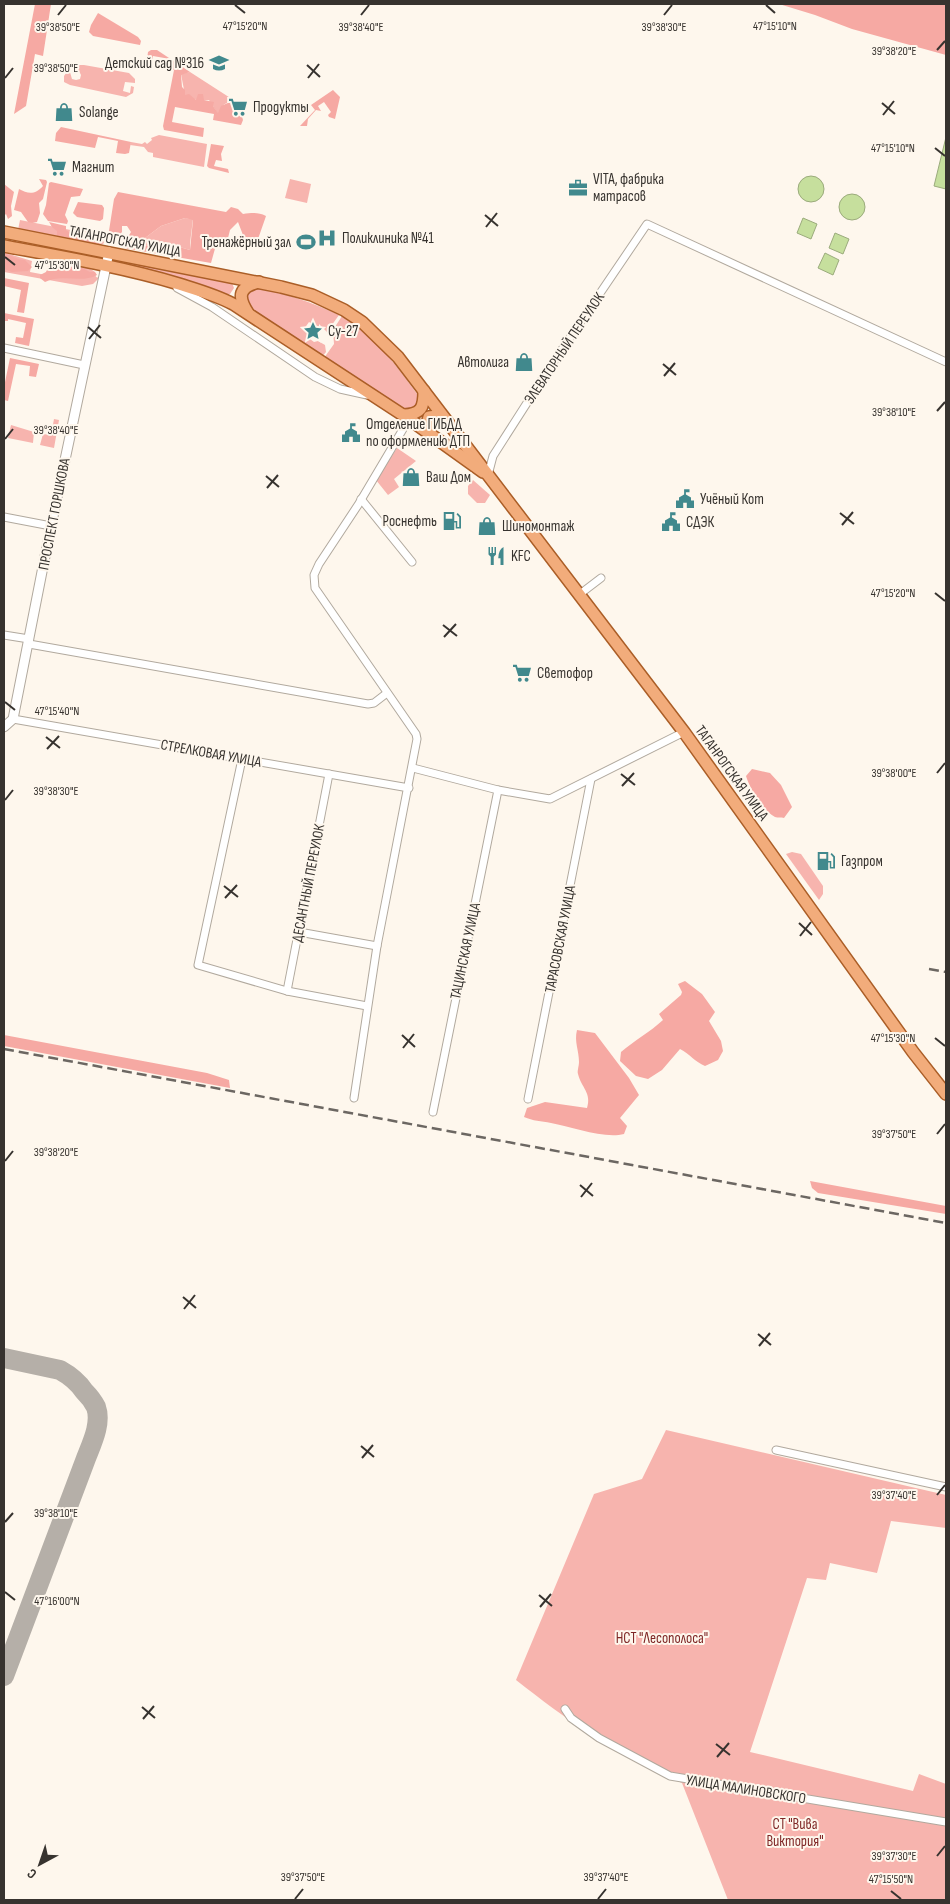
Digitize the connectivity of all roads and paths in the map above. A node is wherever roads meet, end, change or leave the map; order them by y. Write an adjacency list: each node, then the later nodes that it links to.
1 (4, 232): 3 (main road, ТАГАНРОГСКАЯ УЛИЦА)
2 (4, 246): 4 (main road, ТАГАНРОГСКАЯ УЛИЦА)
3 (109, 252): 4 (street, ПРОСПЕКТ ГОРШКОВА); 5 (main road, ТАГАНРОГСКАЯ УЛИЦА)
4 (106, 265): 6 (main road, ТАГАНРОГСКАЯ УЛИЦА); 12 (street, ПРОСПЕКТ ГОРШКОВА)
5 (224, 276): 7 (main road, ТАГАНРОГСКАЯ УЛИЦА); 8 (main road)
6 (162, 279): 8 (main road, ТАГАНРОГСКАЯ УЛИЦА); 14 (street)
7 (259, 282): 9 (main road); 13 (main road, ТАГАНРОГСКАЯ УЛИЦА)
8 (218, 296): 9 (main road, ТАГАНРОГСКАЯ УЛИЦА)
9 (248, 313): 14 (main road, ТАГАНРОГСКАЯ УЛИЦА)
10 (4, 348): 12 (street)
11 (946, 362): 18 (street, ЭЛЕВАТОРНЫЙ ПЕРЕУЛОК)
12 (84, 365): 21 (street, ПРОСПЕКТ ГОРШКОВА)
13 (424, 391): 15 (main road); 16 (main road, ТАГАНРОГСКАЯ УЛИЦА)
14 (376, 396): 15 (main road, ТАГАНРОГСКАЯ УЛИЦА)
15 (407, 417): 17 (main road, ТАГАНРОГСКАЯ УЛИЦА); 19 (street)
16 (446, 421): 17 (main road); 18 (main road, ТАГАНРОГСКАЯ УЛИЦА)
17 (431, 434): 18 (main road, ТАГАНРОГСКАЯ УЛИЦА)
18 (488, 475): 24 (main road, ТАГАНРОГСКАЯ УЛИЦА)
19 (361, 500): 22 (street); 27 (street)
20 (4, 517): 21 (street)
21 (51, 526): 26 (street, ПРОСПЕКТ ГОРШКОВА)
22 (412, 562)
23 (601, 578): 24 (street)
24 (580, 594): 30 (main road, ТАГАНРОГСКАЯ УЛИЦА)
25 (4, 635): 26 (street)
26 (29, 641): 27 (street); 28 (street, ПРОСПЕКТ ГОРШКОВА)
27 (387, 692): 32 (street)
28 (13, 718): 29 (street); 31 (street, СТРЕЛКОВАЯ УЛИЦА)
29 (4, 727)
30 (684, 732): 34 (street); 41 (main road, ТАГАНРОГСКАЯ УЛИЦА)
31 (242, 759): 33 (street, СТРЕЛКОВАЯ УЛИЦА); 39 (street)
32 (413, 768): 35 (street); 36 (street)
33 (329, 774): 35 (street, СТРЕЛКОВАЯ УЛИЦА); 37 (street, ДЕСАНТНЫЙ ПЕРЕУЛОК)
34 (591, 779): 36 (street); 43 (street, ТАРАСОВСКАЯ УЛИЦА)
35 (409, 788): 38 (street)
36 (498, 790): 44 (street, ТАЦИНСКАЯ УЛИЦА)
37 (298, 932): 38 (street); 39 (street, ДЕСАНТНЫЙ ПЕРЕУЛОК)
38 (377, 946): 40 (street)
39 (287, 991): 40 (street)
40 (368, 1006): 42 (street)
41 (946, 1094)
42 (354, 1098)
43 (528, 1099)
44 (432, 1112)
45 (776, 1450): 46 (street)
46 (946, 1487)
47 (565, 1710): 48 (street, УЛИЦА МАЛИНОВСКОГО)
48 (946, 1822)

